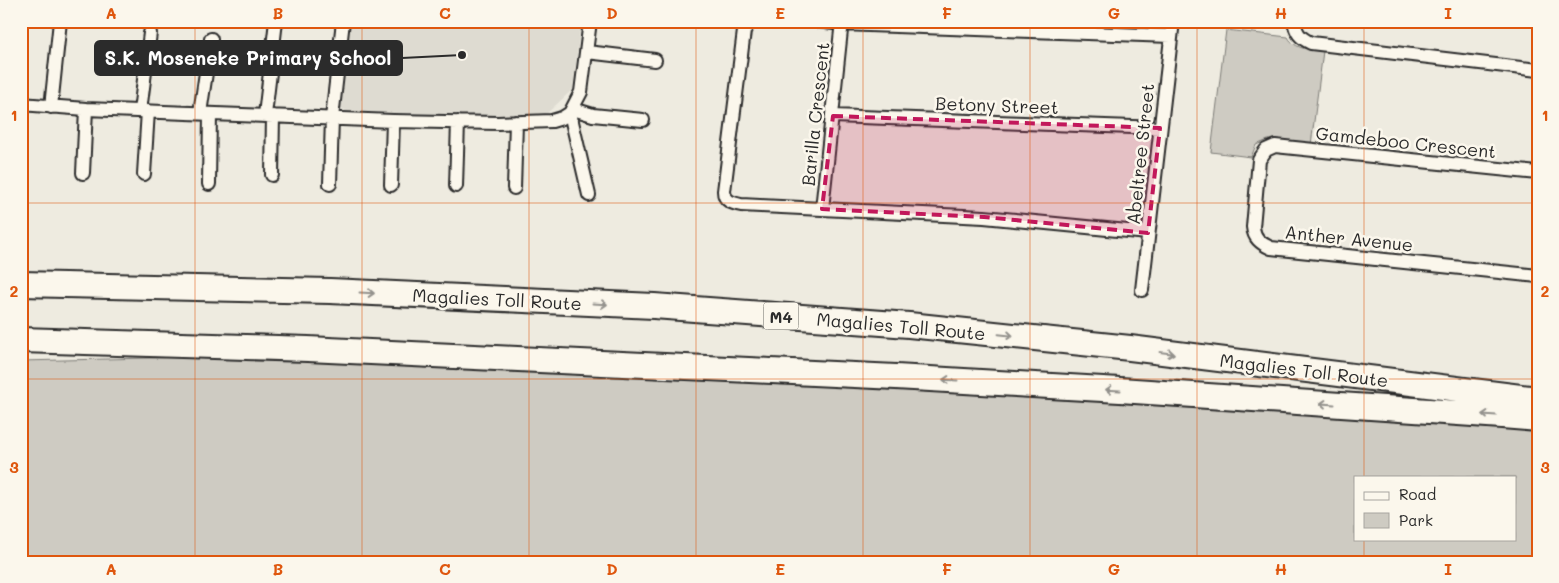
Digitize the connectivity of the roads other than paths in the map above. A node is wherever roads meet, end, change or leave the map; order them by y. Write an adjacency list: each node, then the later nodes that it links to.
1 (60, 21): 17 (street)
2 (276, 21): 22 (street)
3 (343, 21): 24 (street)
4 (590, 21): 13 (street)
5 (750, 21): 41 (street)
6 (818, 21): 9 (street)
7 (1173, 21): 11 (street, Abeltree Street)
8 (1294, 21): 15 (street)
9 (842, 22): 11 (street, Barilla Crescent); 23 (street, Barilla Crescent)
10 (150, 33): 19 (street)
11 (1171, 36): 29 (street, Abeltree Street)
12 (211, 39): 21 (street)
13 (586, 52): 14 (street); 20 (street)
14 (655, 60)
15 (1538, 70)
16 (21, 105): 17 (street)
17 (51, 107): 18 (street)
18 (86, 109): 19 (street); 31 (street)
19 (144, 111): 21 (street); 33 (street)
20 (571, 111): 25 (street); 28 (street); 40 (street)
21 (205, 113): 22 (street); 35 (street)
22 (269, 116): 24 (street); 34 (street)
23 (833, 116): 29 (street, Betony Street); 41 (street, Barilla Crescent)
24 (332, 118): 26 (street); 36 (street)
25 (643, 120)
26 (393, 121): 27 (street); 37 (street)
27 (458, 122): 28 (street); 38 (street)
28 (516, 122): 39 (street)
29 (1160, 128): 42 (street, Abeltree Street)
30 (1270, 147): 32 (street, Gamdeboo Crescent); 44 (street, Anther Avenue)
31 (83, 173)
32 (1538, 173)
33 (144, 174)
34 (272, 175)
35 (209, 184)
36 (330, 184)
37 (391, 185)
38 (456, 186)
39 (514, 188)
40 (589, 195)
41 (822, 209): 42 (street, Barilla Crescent)
42 (1148, 233): 46 (street, Abeltree Street)
43 (21, 273): 47 (highway)
44 (1538, 276)
45 (21, 284): 47 (highway, Magalies Toll Route / M4)
46 (1142, 290)
47 (330, 291): 51 (highway, Magalies Toll Route / M4, one-way to 51)
48 (21, 340): 49 (highway, Magalies Toll Route)
49 (308, 349): 50 (highway); 52 (highway, Magalies Toll Route, one-way to 49)
50 (21, 353)
51 (1538, 399)
52 (1538, 420)

